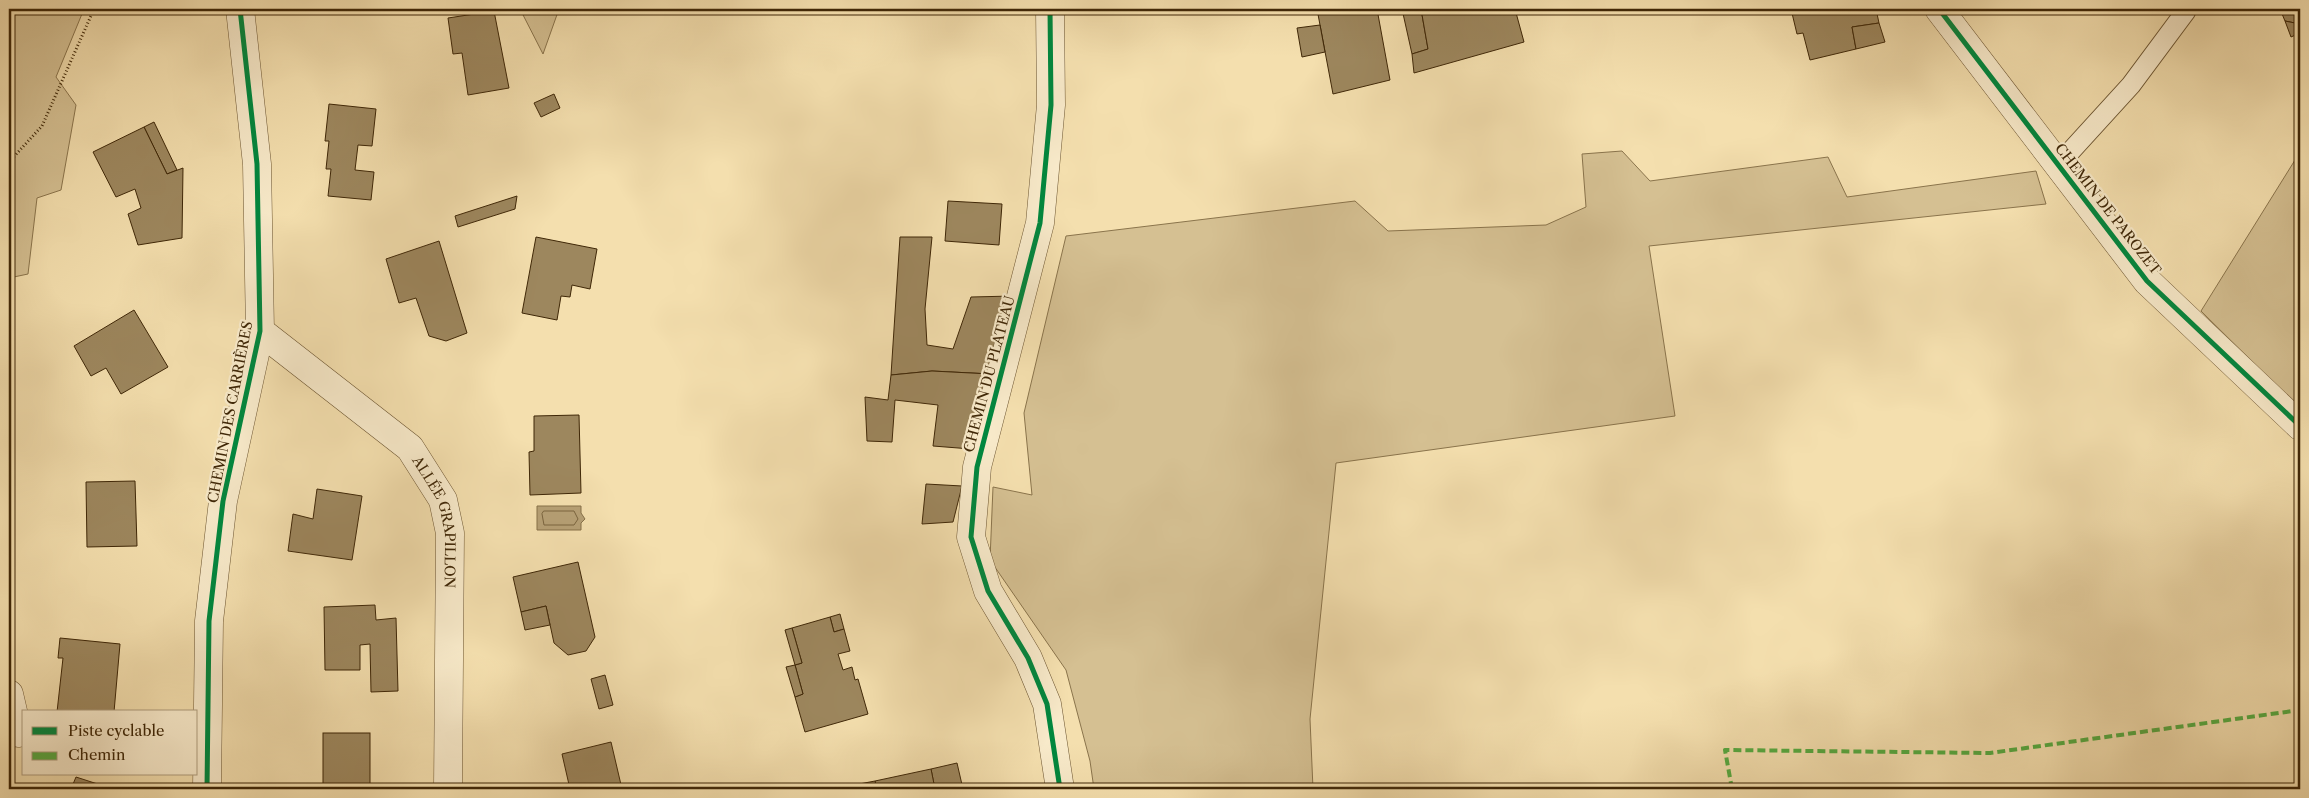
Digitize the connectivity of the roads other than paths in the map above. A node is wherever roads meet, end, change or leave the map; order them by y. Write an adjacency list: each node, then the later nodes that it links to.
1 (240, 9): 6 (street, CHEMIN DES CARRIÈRES)
2 (1050, 9): 12 (street, CHEMIN DU PLATEAU)
3 (1939, 9): 5 (street, CHEMIN DE PAROZET)
4 (2186, 11): 5 (lane)
5 (2059, 164): 7 (street, CHEMIN DE PAROZET)
6 (260, 331): 10 (street, CHEMIN DES CARRIÈRES); 11 (street, ALLÉE GRAPILLON)
7 (2300, 426)
8 (9, 694): 9 (street)
9 (18, 733)
10 (207, 789)
11 (448, 789)
12 (1060, 789)

